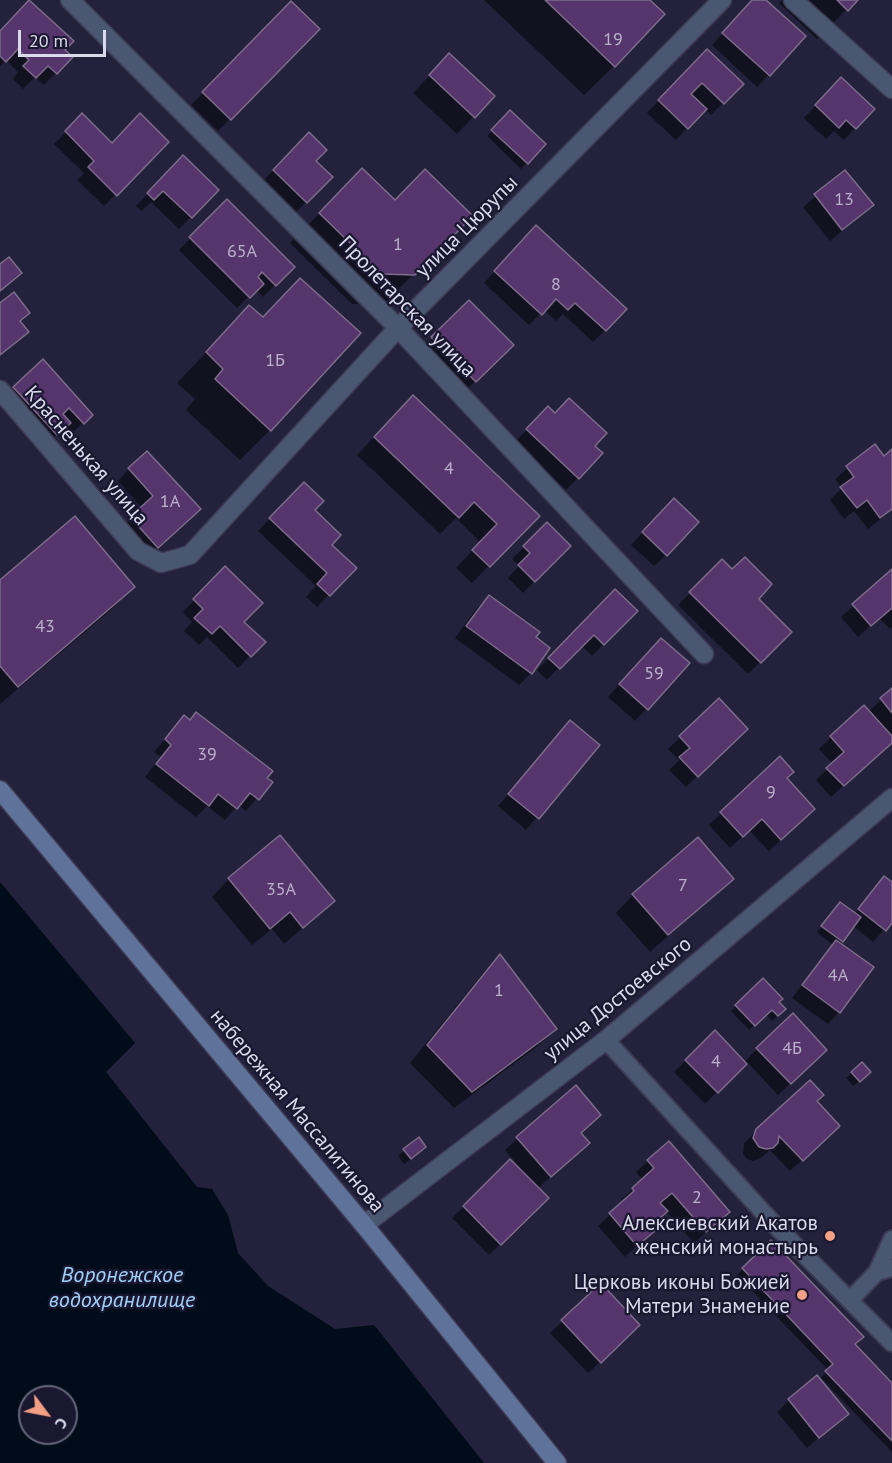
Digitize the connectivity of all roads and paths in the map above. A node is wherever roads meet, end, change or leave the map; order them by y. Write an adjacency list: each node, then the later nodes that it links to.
1 (70, 0): 5 (street, Пролетарская улица)
2 (722, 0): 5 (street, улица Цюрупы)
3 (793, 0): 4 (street)
4 (892, 89)
5 (398, 328): 7 (street, улица Цюрупы); 8 (street, Пролетарская улица)
6 (0, 390): 7 (street, Красненькая улица)
7 (138, 551)
8 (704, 654)
9 (0, 790): 12 (main road, набережная Массалитинова)
10 (892, 798): 11 (street, улица Достоевского)
11 (606, 1040): 12 (street, улица Достоевского); 15 (lane)
12 (364, 1225): 17 (main road, набережная Массалитинова)
13 (892, 1239): 14 (lane)
14 (884, 1270): 15 (lane)
15 (850, 1300): 16 (lane)
16 (892, 1342)
17 (557, 1463)

